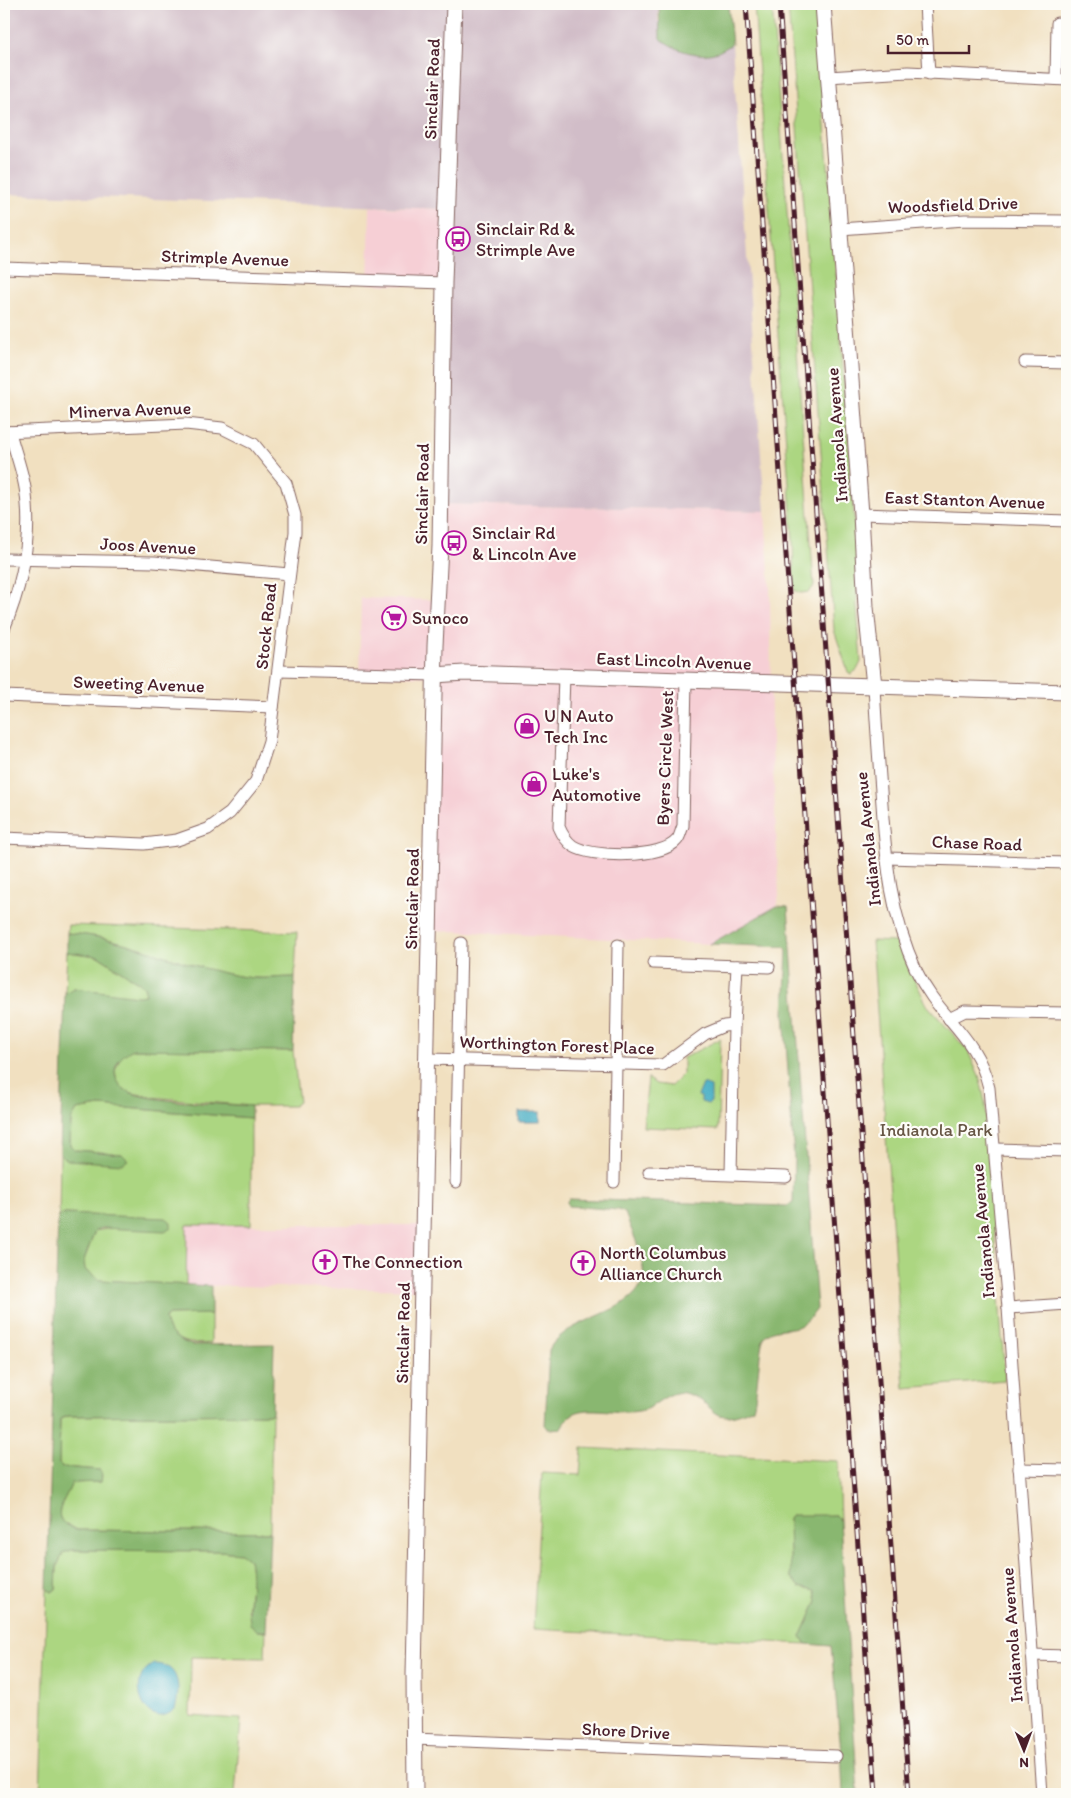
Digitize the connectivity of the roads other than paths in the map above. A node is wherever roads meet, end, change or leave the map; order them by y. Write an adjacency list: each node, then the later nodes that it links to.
1 (454, 4): 11 (main road, Sinclair Road)
2 (823, 4): 6 (main road, Indianola Avenue)
3 (925, 4): 5 (street)
4 (1057, 23): 7 (street)
5 (929, 74): 6 (street); 7 (street)
6 (828, 77): 9 (main road, Indianola Avenue)
7 (1061, 80)
8 (1067, 221): 9 (street, Woodsfield Drive)
9 (840, 229): 16 (main road, Indianola Avenue)
10 (4, 268): 11 (street, Strimple Avenue)
11 (444, 283): 23 (main road, Sinclair Road)
12 (1026, 362): 13 (street)
13 (1067, 363)
14 (7, 432): 15 (street, Minerva Avenue); 19 (street)
15 (254, 444): 20 (street, Stock Road)
16 (862, 514): 17 (street, East Stanton Avenue); 26 (main road, Indianola Avenue)
17 (1067, 521)
18 (4, 559): 19 (street, Joos Avenue)
19 (24, 559): 20 (street, Joos Avenue); 21 (street)
20 (289, 574): 22 (street, Stock Road)
21 (4, 630)
22 (279, 672): 23 (street, East Lincoln Avenue); 29 (street, Stock Road)
23 (435, 675): 24 (main road, East Lincoln Avenue); 41 (main road, Sinclair Road)
24 (564, 676): 25 (main road, East Lincoln Avenue); 25 (street, Byers Circle West)
25 (686, 680): 26 (main road, East Lincoln Avenue)
26 (874, 686): 27 (main road, East Lincoln Avenue); 31 (street, Indianola Avenue)
27 (1067, 692)
28 (4, 696): 29 (street, Sweeting Avenue)
29 (273, 707): 30 (street, Stock Road)
30 (4, 838)
31 (886, 858): 32 (street, Chase Road); 39 (street, Indianola Avenue)
32 (1067, 863)
33 (461, 943): 42 (street)
34 (618, 944): 43 (street)
35 (653, 963): 36 (street)
36 (737, 966): 37 (street); 40 (street)
37 (770, 967)
38 (1067, 1013): 39 (street)
39 (949, 1019): 44 (street, Indianola Avenue)
40 (734, 1025): 43 (street, Worthington Forest Place); 47 (street)
41 (428, 1059): 42 (street, Worthington Forest Place); 57 (main road, Sinclair Road)
42 (458, 1060): 43 (street, Worthington Forest Place); 49 (street)
43 (616, 1064): 50 (street)
44 (994, 1149): 45 (street); 52 (street, Indianola Avenue)
45 (1067, 1151)
46 (649, 1172): 47 (street)
47 (731, 1174): 48 (street)
48 (786, 1177)
49 (456, 1182)
50 (614, 1182)
51 (1067, 1304): 52 (street)
52 (1008, 1308): 53 (street, Indianola Avenue)
53 (1019, 1470): 54 (street); 55 (street, Indianola Avenue)
54 (1067, 1470)
55 (1032, 1655): 56 (street); 60 (street, Indianola Avenue)
56 (1067, 1656)
57 (414, 1739): 58 (street, Shore Drive); 59 (main road, Sinclair Road)
58 (836, 1756)
59 (415, 1794)
60 (1042, 1794)

